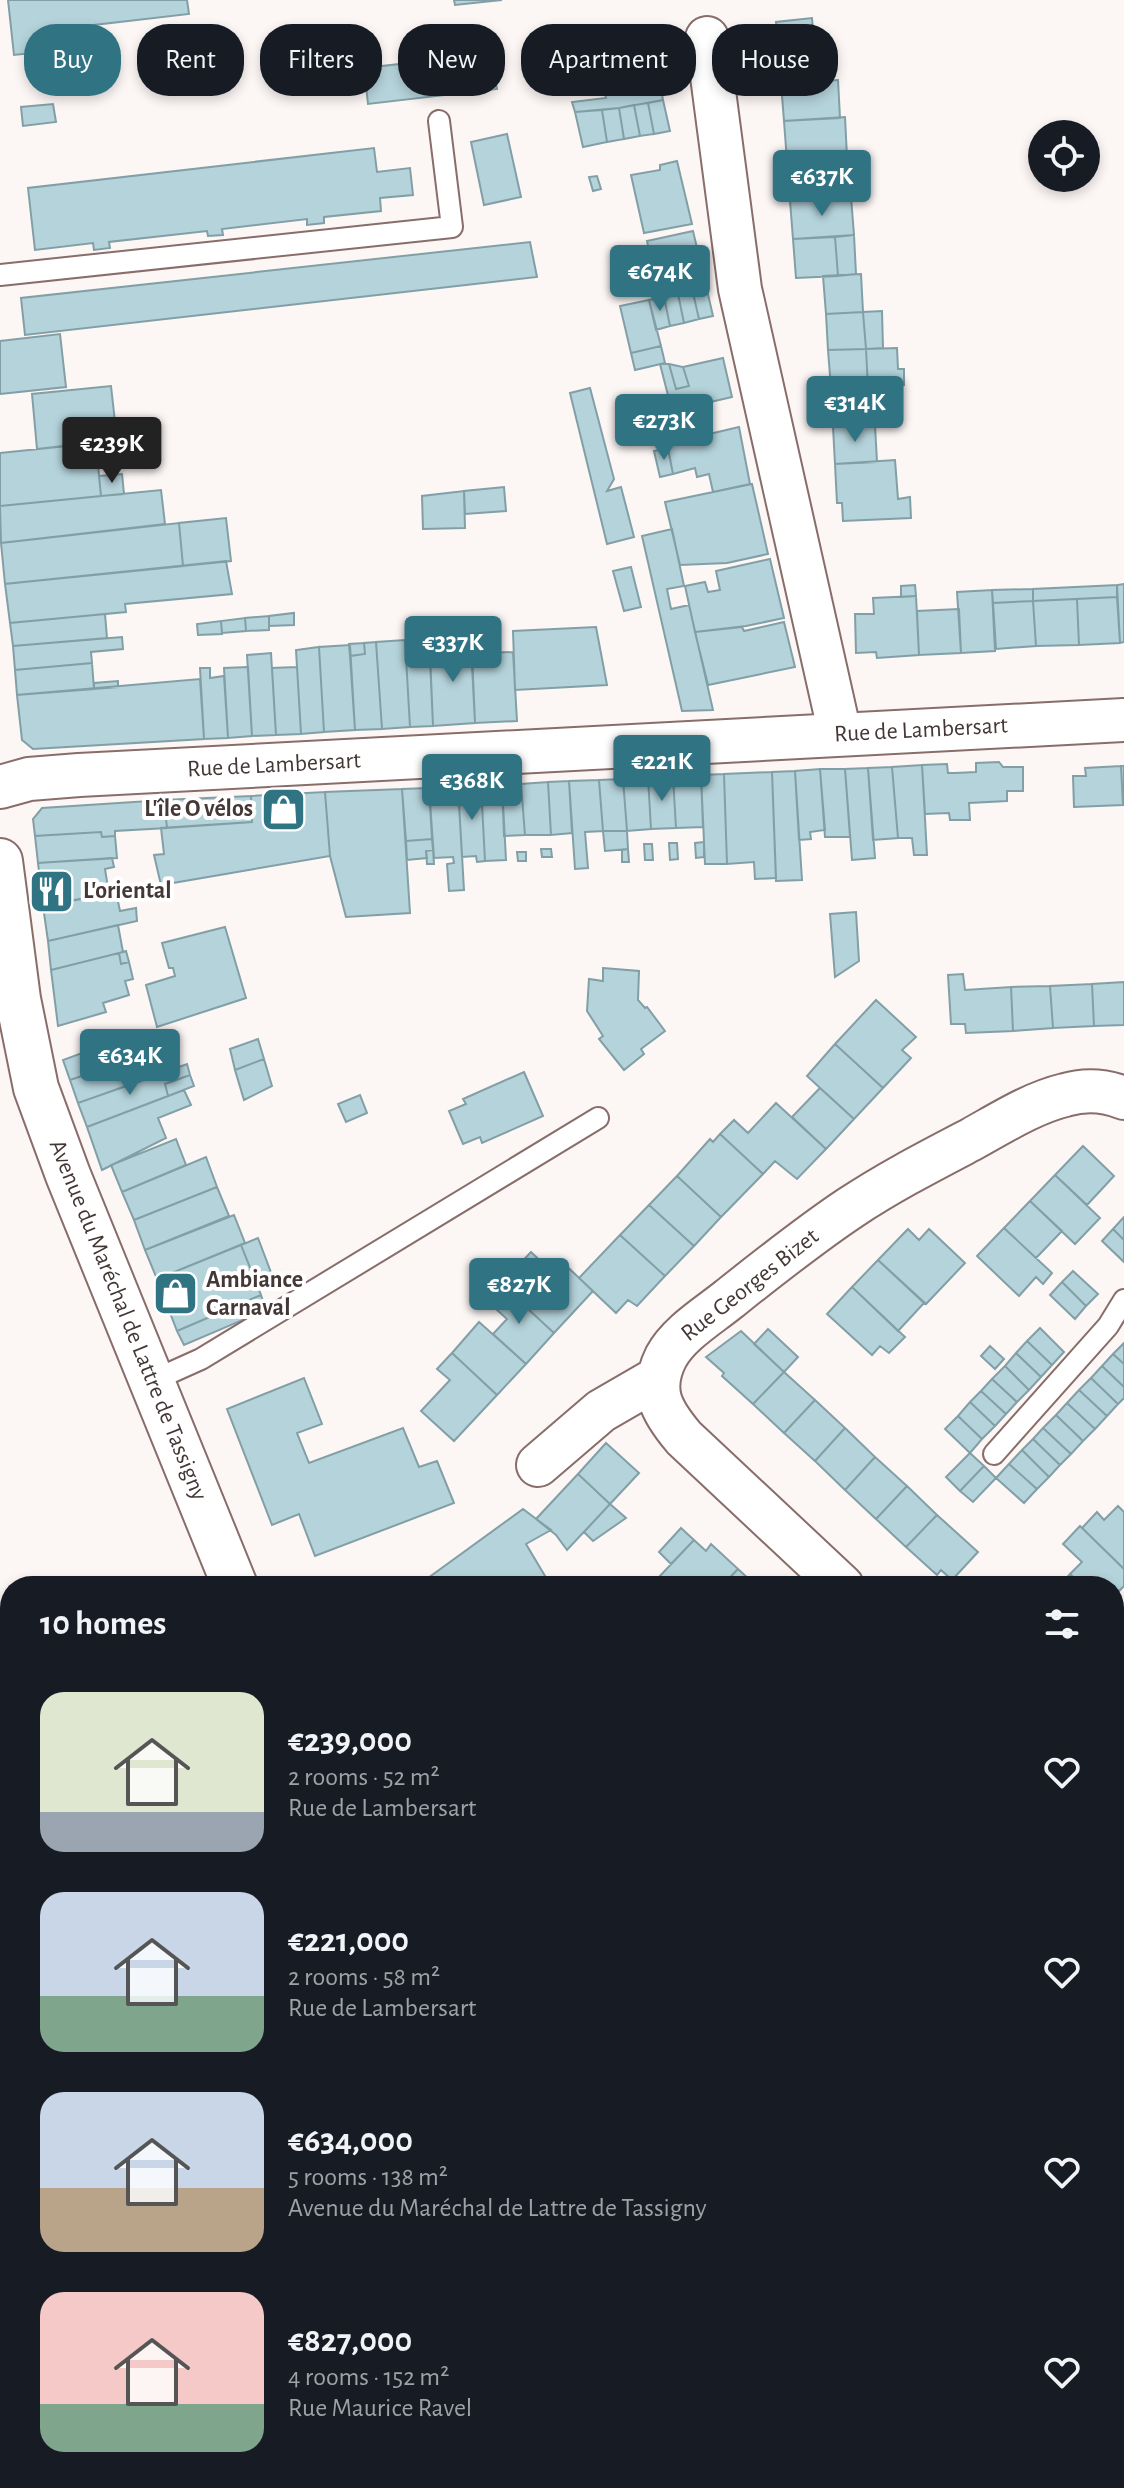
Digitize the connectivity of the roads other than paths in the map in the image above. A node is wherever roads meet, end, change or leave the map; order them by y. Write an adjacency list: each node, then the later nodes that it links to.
1 (707, 38): 5 (street)
2 (439, 121): 3 (lane)
3 (0, 275)
4 (1124, 720): 5 (street, Rue de Lambersart)
5 (840, 734): 6 (street, Rue de Lambersart)
6 (0, 787)
7 (0, 861): 12 (main road, Avenue du Maréchal de Lattre de Tassigny)
8 (1120, 1095): 11 (street, Rue Georges Bizet)
9 (598, 1118): 12 (lane)
10 (1124, 1300): 13 (lane)
11 (658, 1378): 14 (street); 16 (street)
12 (152, 1381): 15 (main road, Avenue du Maréchal de Lattre de Tassigny)
13 (994, 1454)
14 (538, 1465)
15 (231, 1576)
16 (831, 1576)

